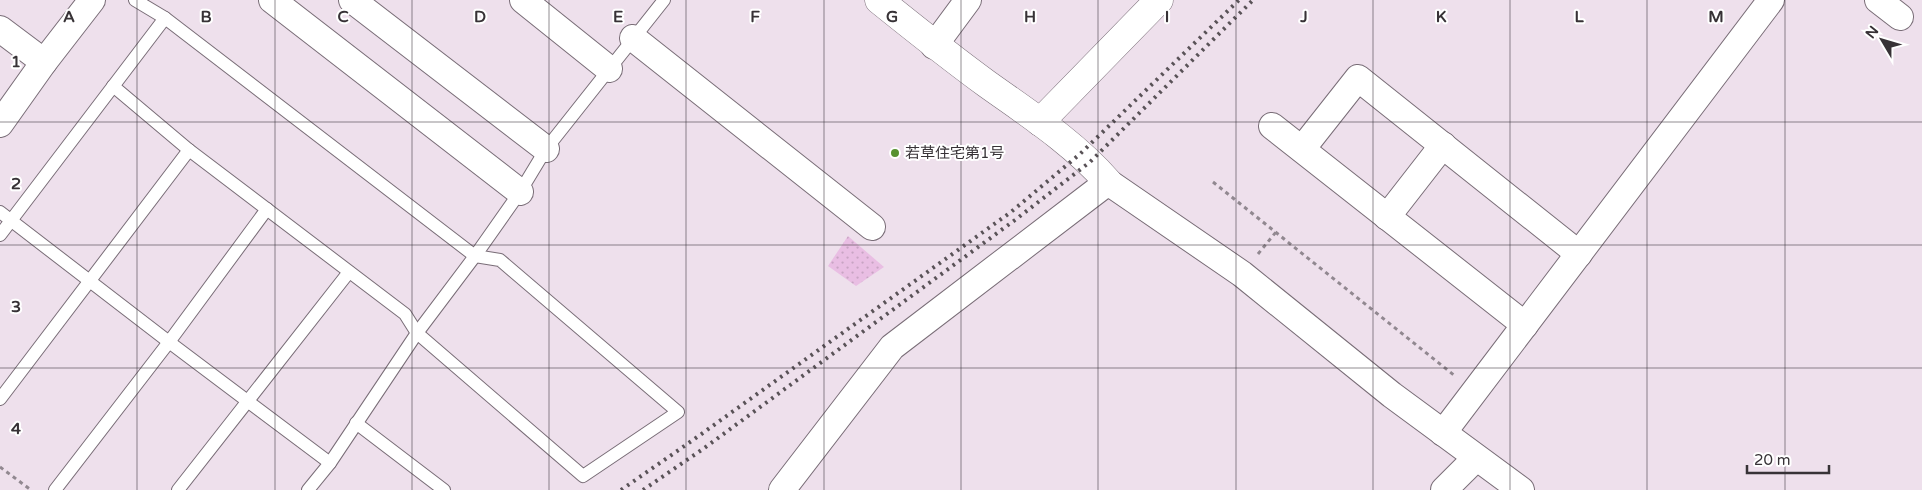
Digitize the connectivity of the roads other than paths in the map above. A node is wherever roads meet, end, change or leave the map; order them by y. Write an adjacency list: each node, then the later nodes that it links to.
1 (92, 0): 17 (street)
2 (135, 0): 13 (lane)
3 (272, 0): 28 (street)
4 (352, 0): 24 (street)
5 (523, 0): 18 (street)
6 (664, 0): 15 (lane)
7 (880, 0): 16 (street)
8 (968, 0): 16 (street)
9 (1159, 0): 20 (street)
10 (1771, 0): 35 (street)
11 (1878, 0): 12 (street)
12 (1900, 16)
13 (165, 18): 19 (lane); 36 (lane)
14 (0, 29): 17 (street)
15 (633, 38): 18 (lane); 33 (street)
16 (934, 46): 20 (street)
17 (44, 62): 21 (street)
18 (609, 69): 24 (lane)
19 (113, 86): 26 (lane); 32 (lane)
20 (1040, 122): 27 (street)
21 (0, 124)
22 (1272, 126): 25 (street)
23 (1443, 145): 25 (street); 31 (street); 35 (street)
24 (546, 149): 28 (lane)
25 (1302, 149): 31 (street)
26 (189, 150): 29 (lane); 38 (lane)
27 (1108, 182): 45 (street); 52 (street)
28 (520, 192): 36 (lane)
29 (267, 209): 37 (lane); 41 (lane)
30 (0, 212): 32 (lane)
31 (1387, 217): 39 (street)
32 (12, 220): 34 (lane); 38 (lane)
33 (872, 227)
34 (0, 235)
35 (1579, 254): 39 (street)
36 (475, 256): 40 (lane); 40 (lane)
37 (349, 272): 40 (lane); 43 (lane)
38 (90, 280): 41 (lane); 42 (lane)
39 (1525, 325): 45 (street)
40 (417, 332): 44 (lane)
41 (169, 342): 43 (lane); 48 (lane)
42 (0, 399)
43 (248, 400): 47 (lane); 49 (lane)
44 (356, 423): 47 (lane); 51 (lane)
45 (1443, 433): 46 (street)
46 (1476, 458): 53 (street); 54 (street)
47 (330, 463): 50 (lane)
48 (55, 490)
49 (178, 490)
50 (308, 490)
51 (444, 490)
52 (782, 490)
53 (1444, 490)
54 (1522, 490)

